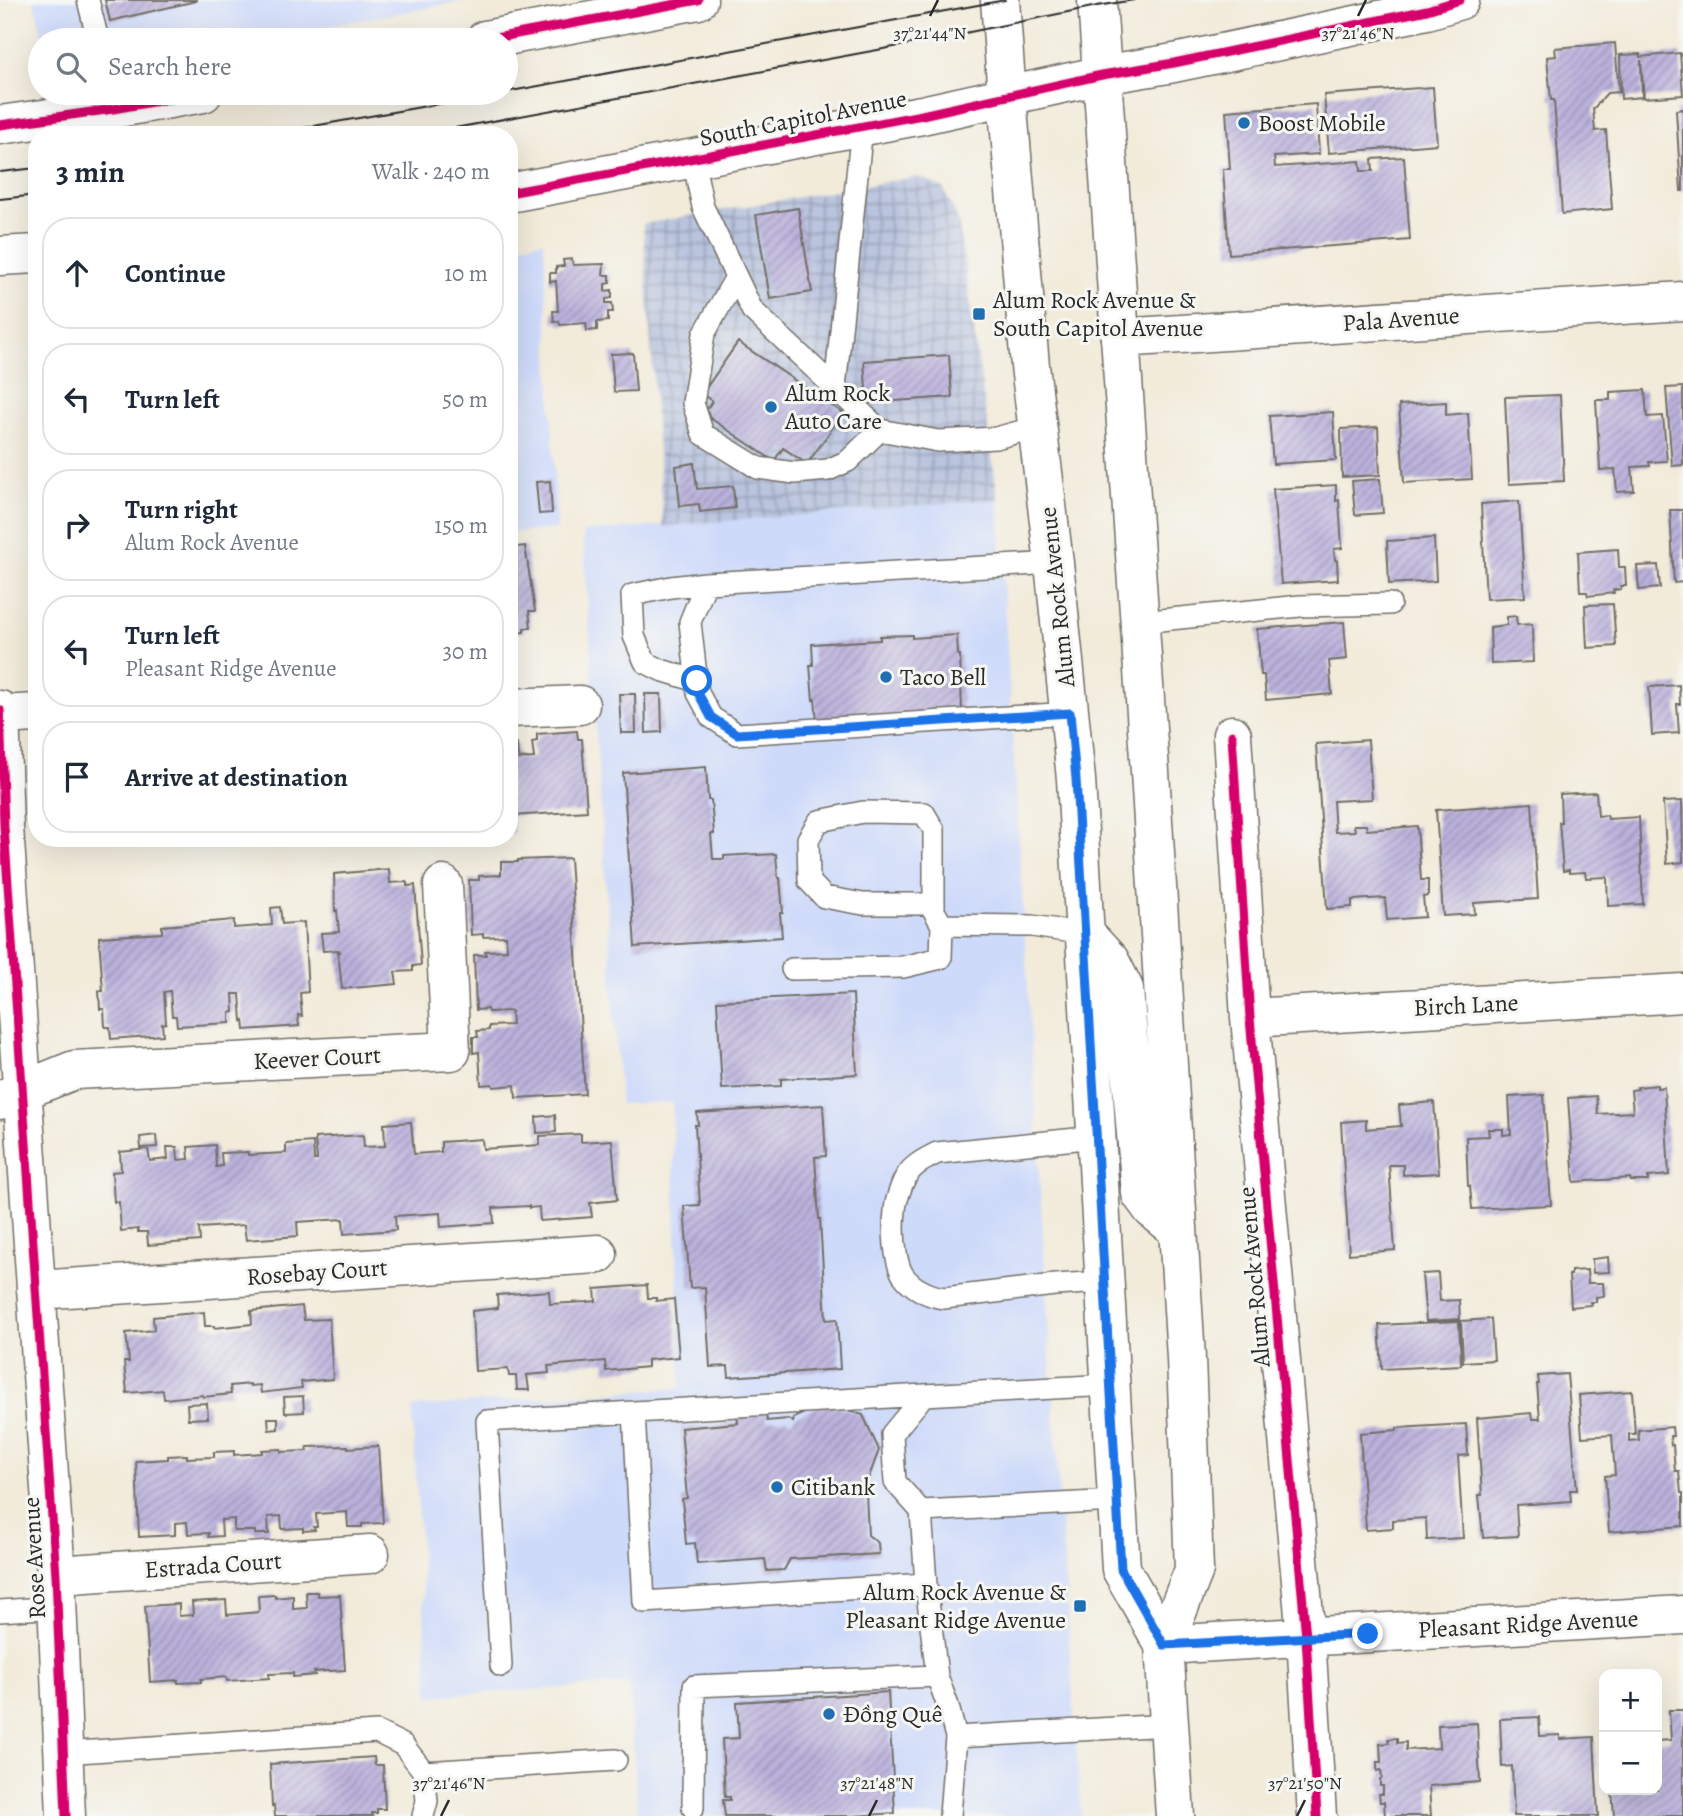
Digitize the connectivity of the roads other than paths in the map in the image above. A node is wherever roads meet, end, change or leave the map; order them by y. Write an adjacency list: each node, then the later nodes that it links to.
1 (89, 0): 6 (lane)
2 (698, 0): 7 (main road)
3 (1000, 0): 9 (main road, Alum Rock Avenue)
4 (1097, 0): 8 (main road, Alum Rock Avenue)
5 (1460, 0): 8 (main road, South Capitol Avenue)
6 (95, 28)
7 (518, 34)
8 (1102, 75): 9 (main road, South Capitol Avenue); 19 (main road, Alum Rock Avenue)
9 (1007, 97): 12 (main road, South Capitol Avenue); 21 (main road, Alum Rock Avenue)
10 (92, 105): 11 (main road)
11 (0, 125)
12 (862, 127): 13 (main road, South Capitol Avenue); 20 (lane)
13 (693, 159): 14 (main road, South Capitol Avenue); 17 (lane)
14 (518, 191)
15 (28, 254): 16 (main road)
16 (0, 256)
17 (736, 277): 20 (lane); 22 (lane)
18 (1683, 301): 19 (main road, Pala Avenue)
19 (1120, 338): 26 (main road, Alum Rock Avenue)
20 (835, 388): 22 (lane)
21 (1038, 427): 22 (lane); 23 (main road, Alum Rock Avenue)
22 (880, 430)
23 (1054, 563): 24 (lane); 32 (main road, Alum Rock Avenue)
24 (706, 583): 27 (lane); 27 (lane)
25 (1390, 604): 26 (lane)
26 (1140, 622): 44 (main road, Alum Rock Avenue)
27 (697, 681): 32 (lane)
28 (580, 705): 29 (main road)
29 (518, 708)
30 (0, 713): 31 (main road); 34 (main road, Rose Avenue)
31 (28, 713)
32 (1070, 713): 38 (main road, Alum Rock Avenue)
33 (1232, 735): 41 (main road, Alum Rock Avenue)
34 (2, 827): 42 (main road, Rose Avenue)
35 (443, 885): 42 (main road, Keever Court)
36 (934, 904): 36 (lane); 37 (lane)
37 (942, 925): 38 (lane); 39 (lane)
38 (1085, 934): 43 (main road, Alum Rock Avenue); 44 (main road)
39 (792, 969)
40 (1683, 993): 41 (main road, Birch Lane)
41 (1250, 1018): 58 (main road, Alum Rock Avenue)
42 (11, 1096): 47 (main road, Rose Avenue)
43 (1096, 1137): 46 (main road, Alum Rock Avenue); 46 (lane)
44 (1178, 1230): 59 (main road, Alum Rock Avenue)
45 (598, 1254): 47 (main road, Rosebay Court)
46 (1104, 1282): 48 (main road, Alum Rock Avenue)
47 (36, 1290): 55 (main road, Rose Avenue)
48 (1110, 1385): 49 (lane); 51 (main road, Alum Rock Avenue)
49 (924, 1395): 50 (lane); 52 (lane)
50 (634, 1412): 54 (lane); 60 (lane)
51 (1117, 1501): 52 (lane); 59 (main road, Alum Rock Avenue)
52 (921, 1511): 54 (lane)
53 (370, 1554): 55 (main road, Estrada Court)
54 (926, 1584): 61 (lane)
55 (56, 1591): 56 (lane); 64 (main road, Rose Avenue)
56 (0, 1611)
57 (1683, 1615): 58 (main road, Pleasant Ridge Avenue)
58 (1306, 1637): 59 (main road, Pleasant Ridge Avenue); 72 (main road, Alum Rock Avenue)
59 (1164, 1645): 62 (main road, Alum Rock Avenue)
60 (501, 1665)
61 (937, 1676): 63 (lane); 67 (lane)
62 (1169, 1725): 63 (lane); 71 (main road, Alum Rock Avenue)
63 (956, 1737): 70 (lane)
64 (63, 1753): 66 (lane); 68 (main road, Rose Avenue)
65 (616, 1760): 66 (lane)
66 (424, 1772): 69 (lane)
67 (693, 1808)
68 (66, 1816)
69 (423, 1816)
70 (950, 1816)
71 (1175, 1816)
72 (1317, 1816)

